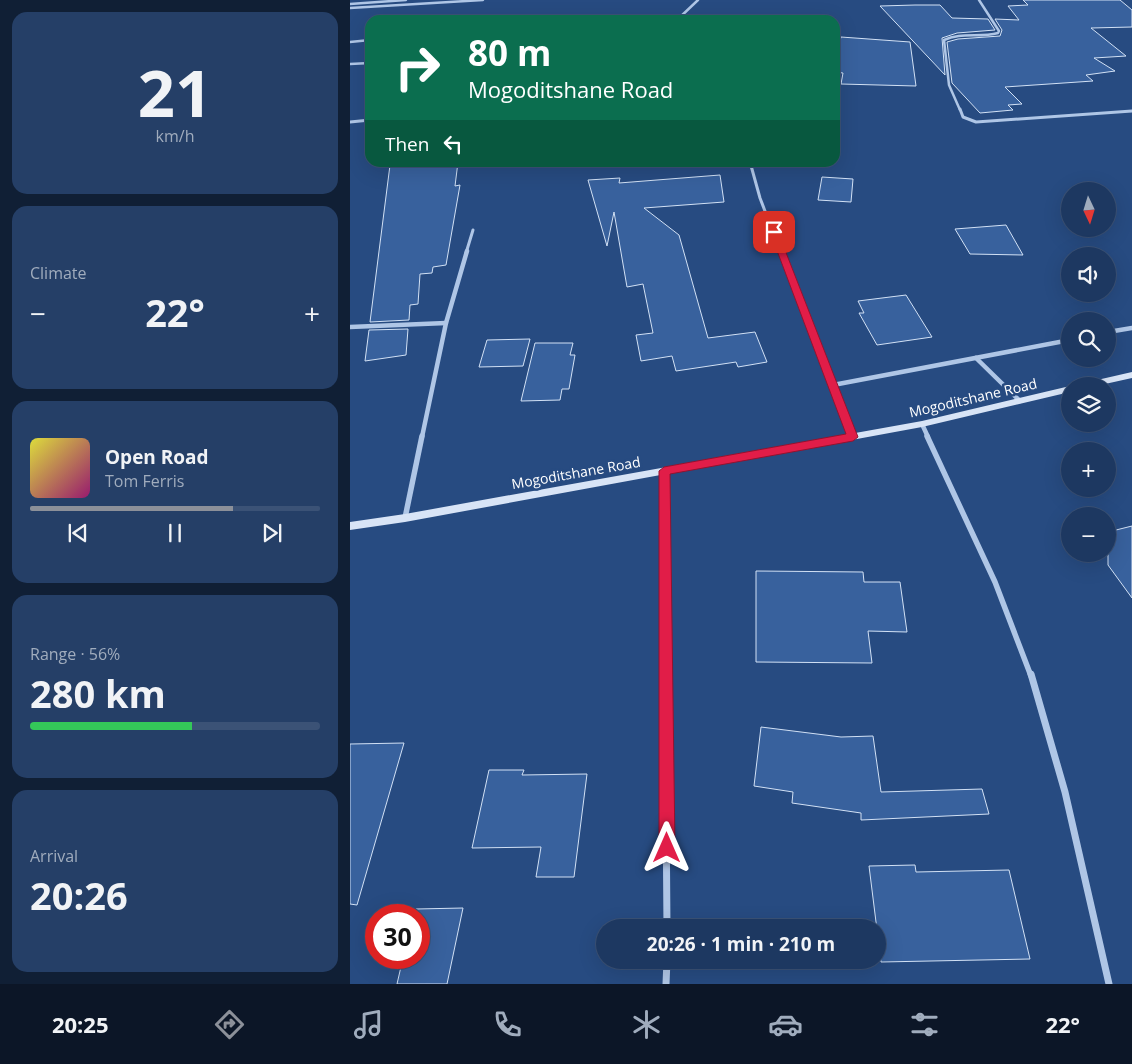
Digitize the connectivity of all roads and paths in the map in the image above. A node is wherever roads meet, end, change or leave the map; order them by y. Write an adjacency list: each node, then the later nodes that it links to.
1 (406, 0): 5 (street)
2 (483, 0): 6 (street)
3 (698, 0): 7 (street)
4 (979, 0): 12 (street)
5 (350, 4)
6 (350, 8)
7 (682, 15)
8 (365, 40): 9 (street)
9 (350, 42)
10 (365, 62): 11 (street)
11 (350, 64)
12 (1132, 112)
13 (365, 120): 14 (street)
14 (350, 122)
15 (751, 167): 25 (street)
16 (472, 230): 17 (street)
17 (446, 323): 18 (street); 31 (street)
18 (350, 327)
19 (1132, 328): 20 (street)
20 (1116, 331)
21 (1061, 342): 22 (street)
22 (976, 358): 25 (street); 27 (street)
23 (1132, 375): 24 (main road)
24 (1116, 379)
25 (833, 385): 29 (street)
26 (1061, 392): 27 (main road, Mogoditshane Road)
27 (1020, 401): 28 (main road, Mogoditshane Road)
28 (922, 424): 29 (main road, Mogoditshane Road); 36 (street)
29 (853, 437): 30 (main road, Mogoditshane Road)
30 (664, 471): 31 (main road, Mogoditshane Road); 33 (street)
31 (405, 518): 32 (main road, Mogoditshane Road)
32 (350, 526)
33 (667, 919)
34 (667, 969): 35 (street)
35 (666, 984)
36 (1108, 984)

